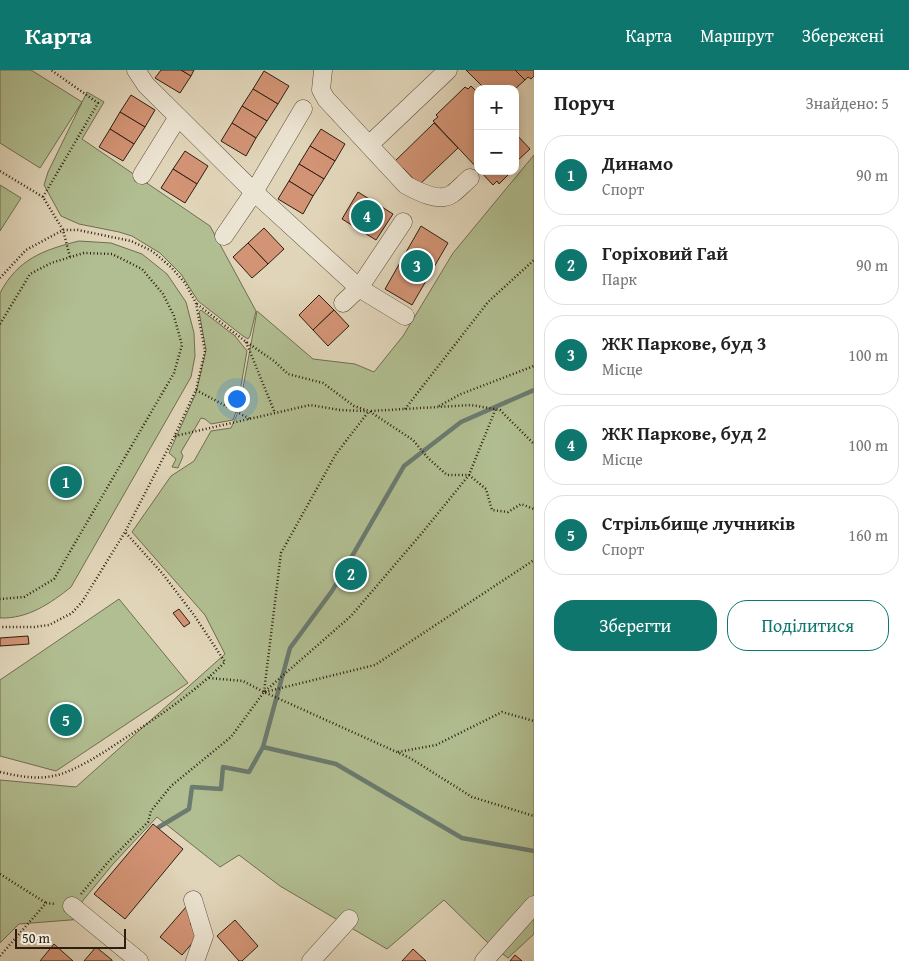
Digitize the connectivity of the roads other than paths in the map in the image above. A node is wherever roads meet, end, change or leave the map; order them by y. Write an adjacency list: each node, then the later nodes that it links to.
1 (136, 70): 5 (street)
2 (323, 70): 6 (street)
3 (448, 70): 6 (street)
4 (303, 109): 9 (street)
5 (178, 117): 7 (street); 9 (street)
6 (369, 145): 8 (street)
7 (142, 175)
8 (470, 178)
9 (254, 192): 11 (street); 12 (street)
10 (403, 222): 12 (street)
11 (224, 236)
12 (359, 288): 13 (street); 14 (street)
13 (343, 303)
14 (405, 316)
15 (193, 900): 20 (street)
16 (534, 905): 22 (street)
17 (72, 906): 19 (street)
18 (349, 918): 21 (street)
19 (139, 961)
20 (195, 961)
21 (311, 961)
22 (484, 961)

